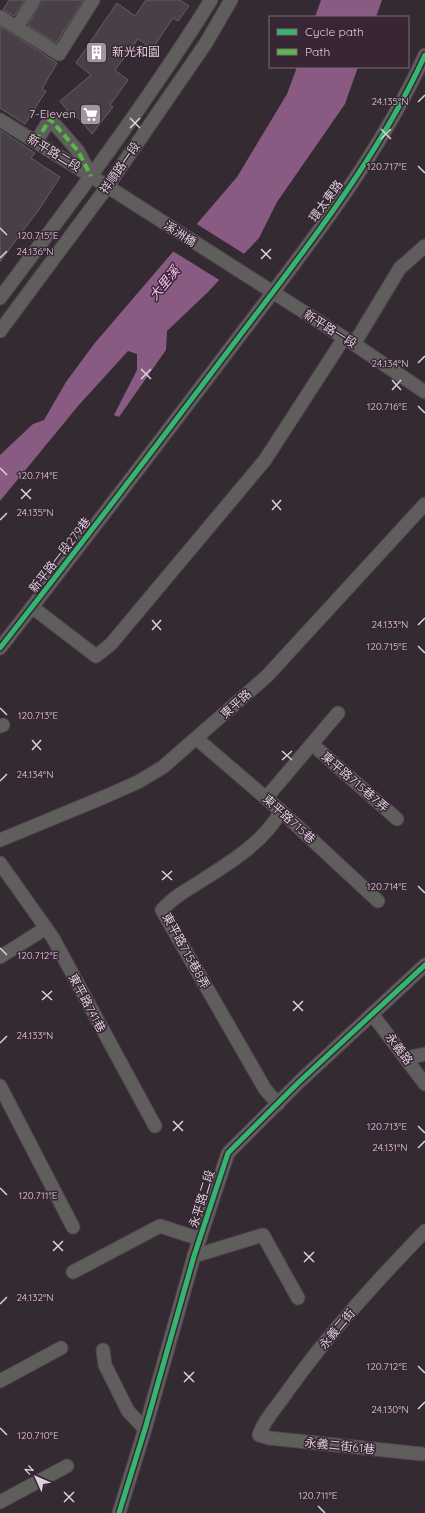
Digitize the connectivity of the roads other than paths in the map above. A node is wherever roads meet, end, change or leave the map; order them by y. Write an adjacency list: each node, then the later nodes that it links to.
1 (34, 0): 6 (street)
2 (93, 0): 6 (street)
3 (211, 0): 10 (street, 祥順路一段)
4 (231, 0): 11 (street, 祥順路一段)
5 (0, 17): 6 (street)
6 (17, 27)
7 (425, 55): 14 (street, 環太東路)
8 (0, 120): 9 (street, 新平路二段)
9 (36, 142): 10 (street, 新平路二段); 10 (street)
10 (91, 176): 11 (street, 新平路二段); 15 (street, 祥順路一段)
11 (107, 187): 13 (street, 溪洲橋); 17 (street, 祥順路一段)
12 (425, 246): 19 (street)
13 (253, 281): 14 (street, 新平路一段)
14 (272, 293): 19 (street, 新平路一段); 21 (street, 環太東路)
15 (0, 298)
16 (0, 302): 17 (street)
17 (14, 313): 18 (street, 祥順路一段)
18 (2, 324)
19 (349, 341): 20 (street, 新平路一段); 23 (street, 新平路一段279巷)
20 (425, 392)
21 (135, 474): 23 (street, 新平路一段279巷)
22 (425, 504): 26 (street, 東平路)
23 (32, 607): 24 (street, 新平路一段279巷)
24 (0, 648)
25 (338, 713): 27 (street, 東平路715巷7弄)
26 (197, 739): 28 (street, 東平路715巷); 31 (street, 東平路)
27 (312, 744): 28 (street, 東平路715巷7弄); 30 (street, 東平路715巷7弄)
28 (266, 798): 29 (street, 東平路715巷)
29 (281, 811): 33 (street, 東平路715巷); 42 (street, 東平路715巷8弄)
30 (397, 819)
31 (0, 840)
32 (0, 863): 34 (street, 東平路741巷)
33 (378, 901)
34 (46, 928): 35 (street); 43 (street, 東平路741巷)
35 (0, 957)
36 (425, 965): 37 (street, 永平路二段)
37 (372, 1014): 39 (street, 永義路); 42 (street, 永平路二段)
38 (425, 1054): 39 (street)
39 (406, 1058): 40 (street, 永義路)
40 (425, 1084)
41 (0, 1086): 44 (street)
42 (278, 1104): 46 (street, 永平路二段)
43 (155, 1126)
44 (74, 1227)
45 (425, 1231): 54 (street, 永義二街)
46 (200, 1239): 47 (street, 永平路二段); 48 (street, 永平路二段)
47 (194, 1256): 49 (street); 53 (street, 永平路二段)
48 (73, 1272)
49 (298, 1298)
50 (61, 1348): 52 (street)
51 (103, 1350): 53 (street)
52 (0, 1382)
53 (145, 1429): 58 (street, 永平路二段)
54 (259, 1434): 55 (street, 永義二街61巷)
55 (422, 1454)
56 (67, 1466): 57 (street)
57 (0, 1502)
58 (119, 1513)

